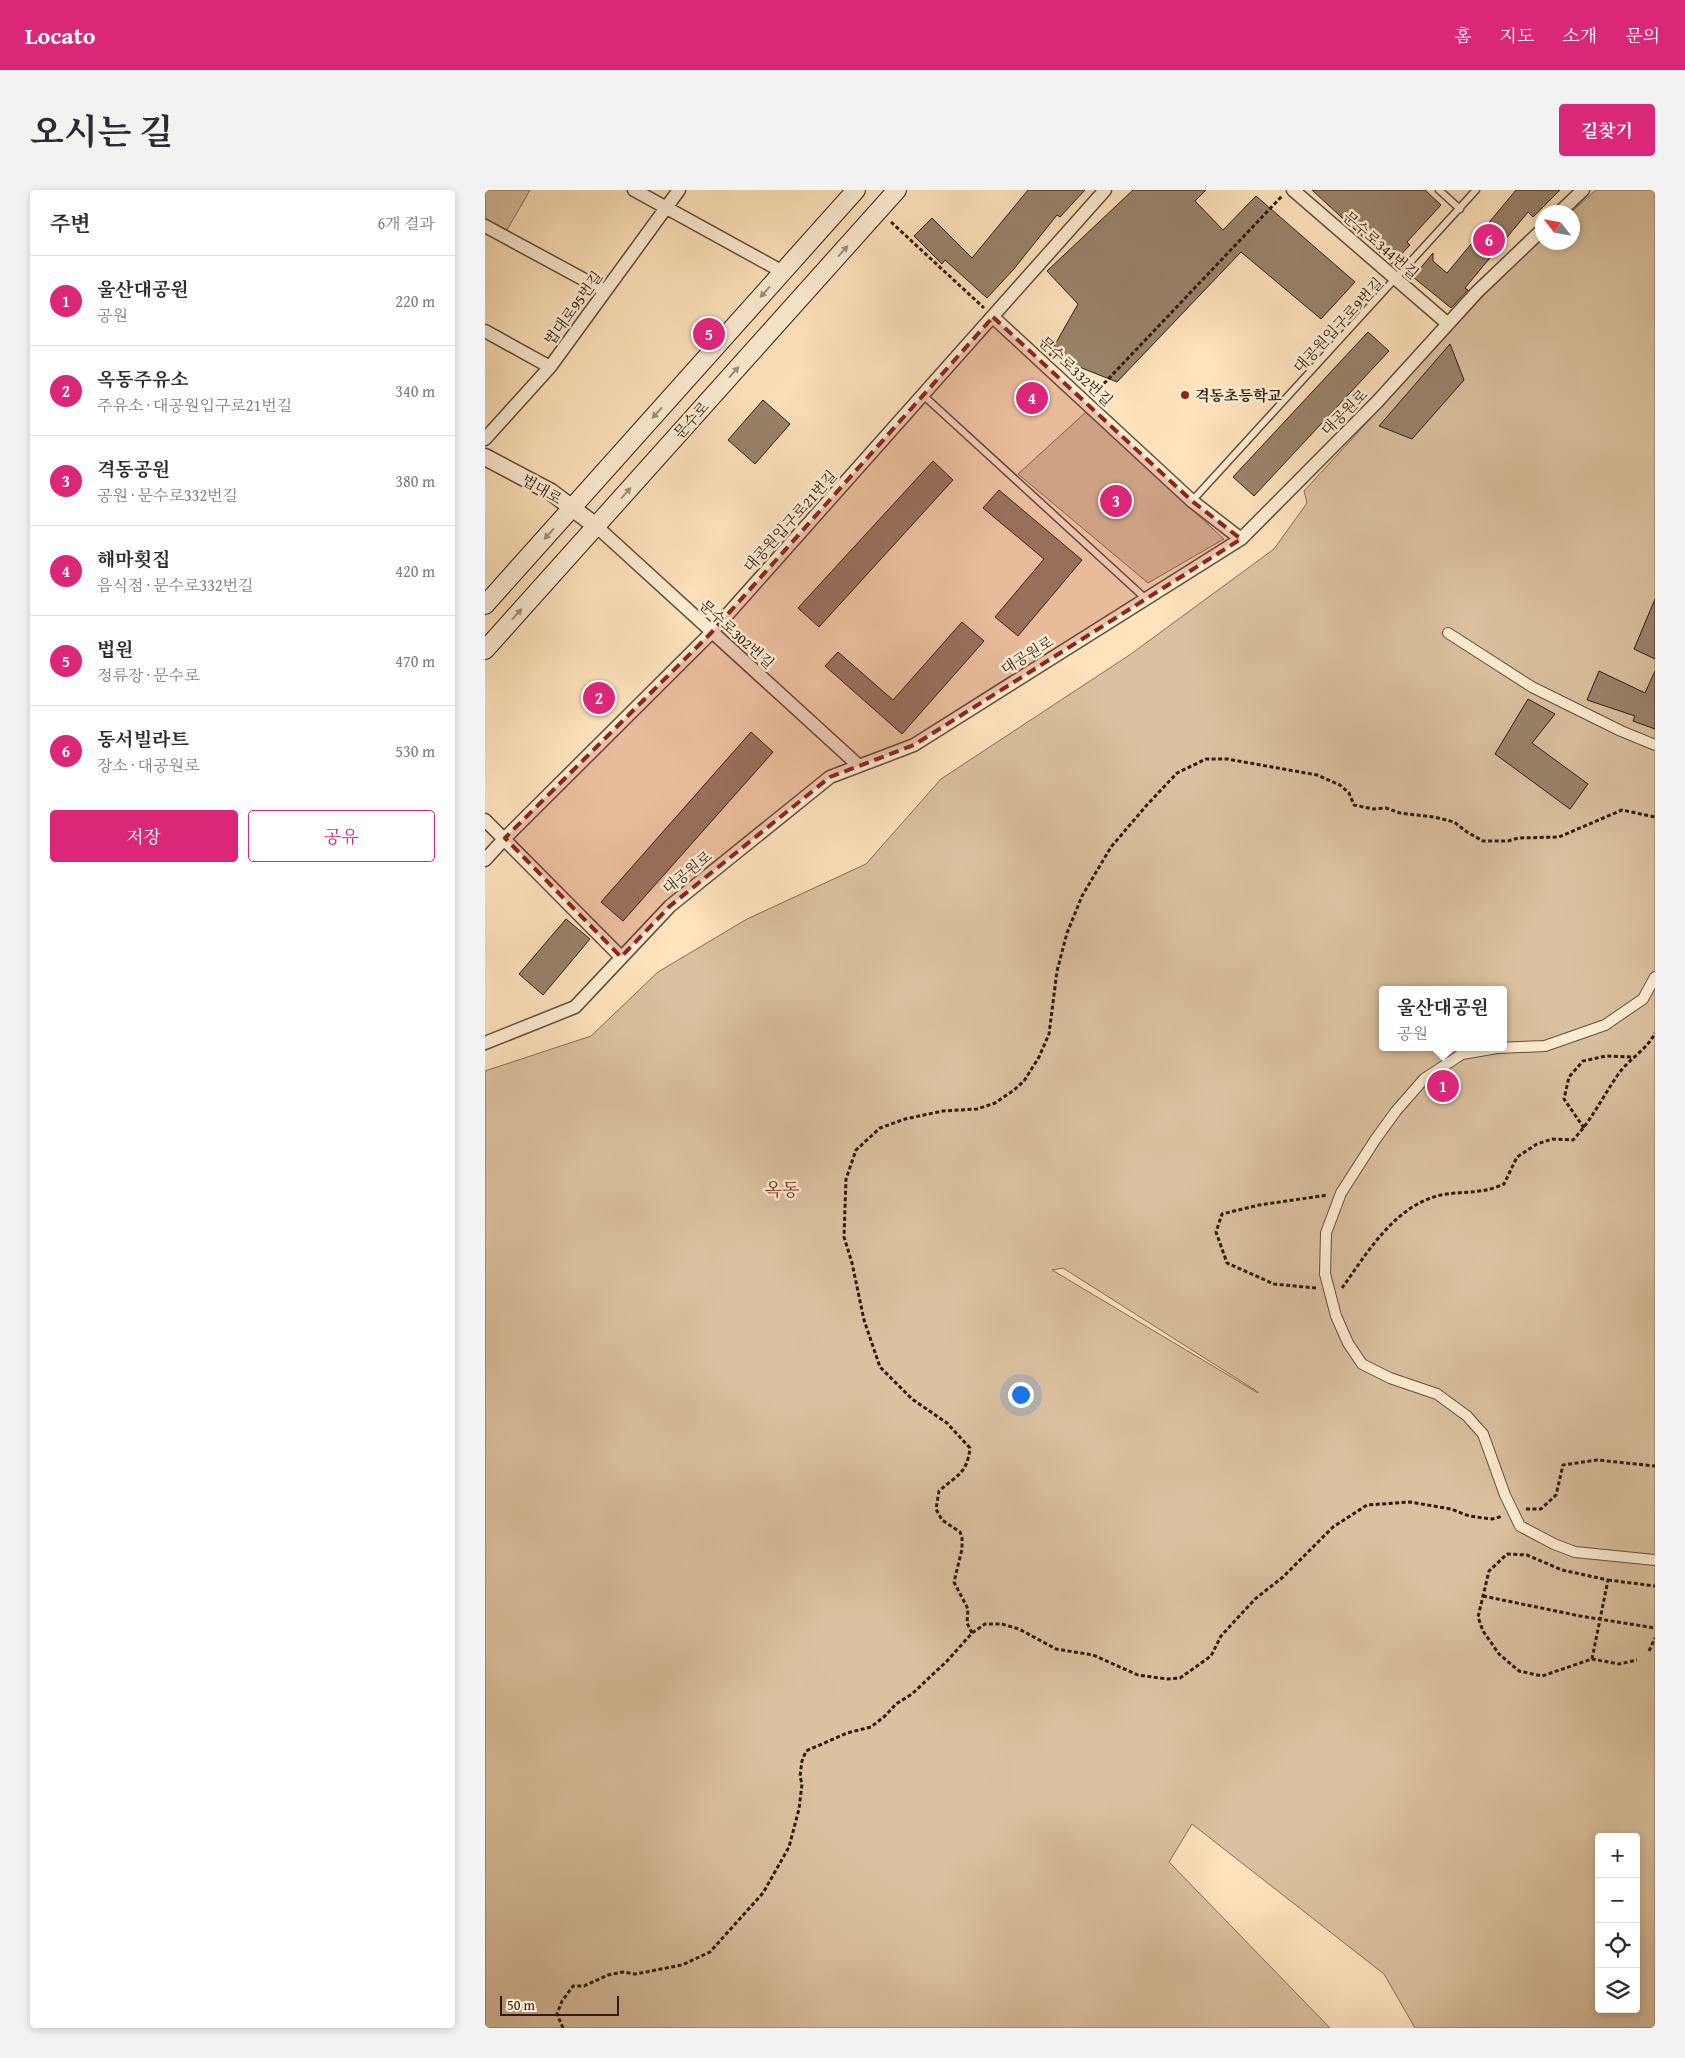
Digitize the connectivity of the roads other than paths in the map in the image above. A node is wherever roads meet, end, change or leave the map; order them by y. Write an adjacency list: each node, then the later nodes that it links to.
1 (634, 190): 11 (street)
2 (679, 190): 11 (street, 법대로95번길)
3 (856, 190): 15 (main road, 문수로)
4 (897, 190): 27 (main road, 문수로, one-way to 4)
5 (1105, 190): 18 (street, 대공원입구로21번길)
6 (1293, 190): 16 (street, 문수로344번길)
7 (1439, 190): 12 (lane)
8 (1476, 190): 12 (lane, 대공원입구로9번길)
9 (1583, 190): 10 (street)
10 (1567, 205)
11 (666, 207): 15 (street); 17 (street, 법대로95번길)
12 (1460, 208): 16 (lane, 대공원입구로9번길)
13 (485, 226): 17 (street)
14 (1535, 237): 19 (street, 대공원로)
15 (783, 272): 26 (main road, 문수로, one-way to 26)
16 (1396, 280): 19 (street, 문수로344번길); 25 (lane, 대공원입구로9번길)
17 (605, 291): 21 (street, 법대로95번길)
18 (993, 317): 22 (street, 대공원입구로21번길); 25 (street, 문수로332번길)
19 (1449, 324): 28 (street, 대공원로)
20 (485, 332): 21 (street)
21 (550, 366): 23 (street, 법대로95번길)
22 (924, 396): 29 (lane); 31 (street, 대공원입구로21번길)
23 (485, 439)
24 (485, 457): 26 (street, 법대로)
25 (1192, 501): 28 (street, 문수로332번길)
26 (573, 507): 27 (street, 법대로); 30 (main road, 문수로, one-way to 30)
27 (596, 526): 31 (street, 문수로302번길); 33 (main road, 문수로, one-way to 27)
28 (1241, 539): 29 (street, 대공원로)
29 (1146, 599): 35 (street, 대공원로)
30 (485, 605)
31 (711, 633): 35 (street, 문수로302번길); 37 (street, 대공원입구로21번길)
32 (1448, 633): 34 (street)
33 (485, 650)
34 (1655, 745)
35 (858, 765): 39 (street, 대공원로)
36 (485, 820): 37 (street)
37 (505, 838): 38 (street, 대공원입구로21번길); 39 (street)
38 (485, 860)
39 (621, 957): 41 (street, 대공원로)
40 (1655, 978): 42 (street)
41 (485, 1043)
42 (1507, 1048)
43 (1480, 1051): 44 (street)
44 (1655, 1560)

